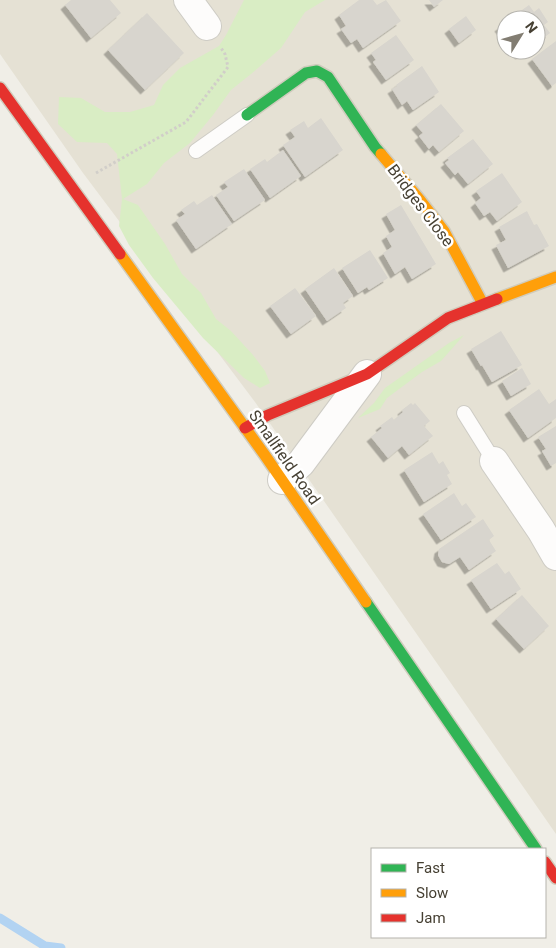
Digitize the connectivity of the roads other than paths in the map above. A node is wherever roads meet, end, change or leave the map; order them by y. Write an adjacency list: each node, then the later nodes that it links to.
1 (188, 0): 2 (street)
2 (207, 26)
3 (0, 88): 10 (street, Smallfield Road)
4 (247, 115): 5 (lane); 7 (street, Bridges Close)
5 (196, 151)
6 (556, 278): 7 (street)
7 (483, 304): 8 (street)
8 (367, 374): 10 (street); 12 (street)
9 (464, 413): 11 (lane)
10 (245, 428): 12 (street, Smallfield Road)
11 (494, 461): 13 (street)
12 (282, 480): 14 (street, Smallfield Road)
13 (556, 556)
14 (537, 848)

